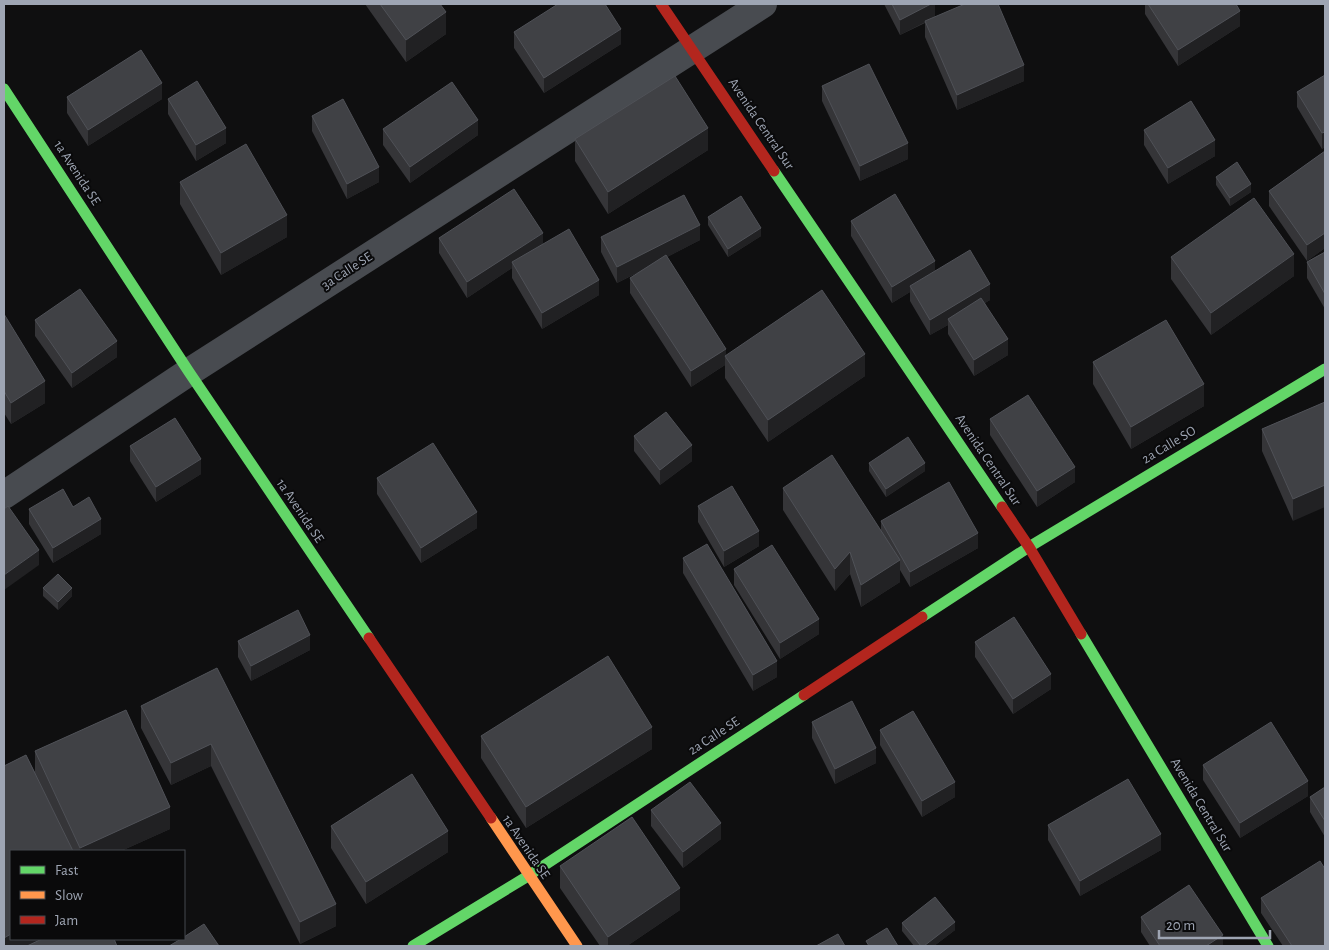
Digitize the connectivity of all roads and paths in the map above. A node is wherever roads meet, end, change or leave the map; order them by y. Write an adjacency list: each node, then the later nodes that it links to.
1 (661, 4): 3 (street, Avenida Central Sur)
2 (763, 4): 3 (street, 3a Calle SE)
3 (693, 50): 6 (street, 3a Calle SE); 8 (street, Avenida Central Sur)
4 (4, 89): 6 (street, 1a Avenida SE)
5 (1325, 369): 8 (street, 2a Calle SO)
6 (190, 372): 7 (street, 3a Calle SE); 9 (street, 1a Avenida SE)
7 (4, 495)
8 (1029, 547): 9 (street, 2a Calle SE); 12 (street, Avenida Central Sur)
9 (528, 876): 10 (street, 2a Calle SE); 11 (street, 1a Avenida SE)
10 (413, 946)
11 (577, 946)
12 (1268, 946)

